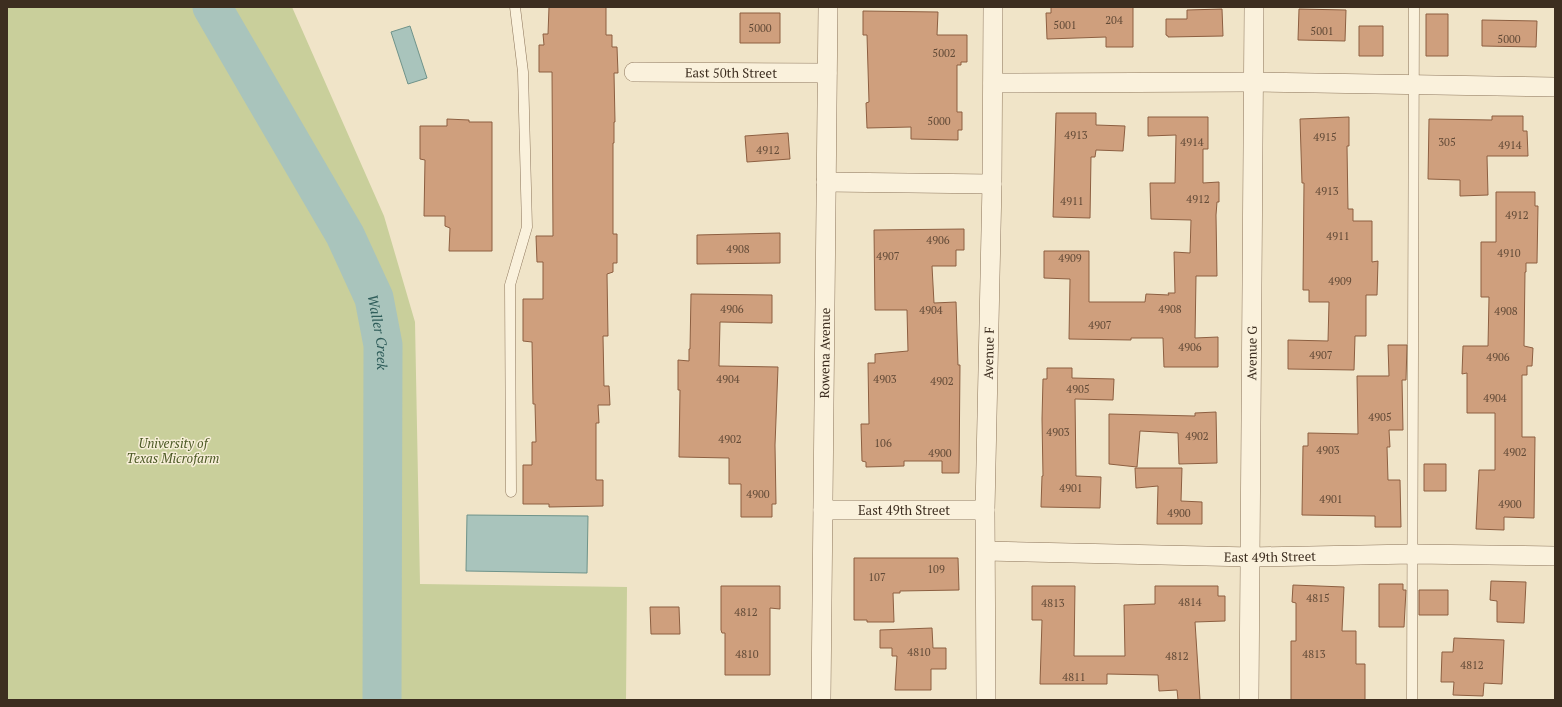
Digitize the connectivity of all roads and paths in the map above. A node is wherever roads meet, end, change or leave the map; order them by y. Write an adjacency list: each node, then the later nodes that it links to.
1 (516, 7): 14 (lane)
2 (828, 7): 7 (street, Rowena Avenue)
3 (994, 7): 9 (street, Avenue F)
4 (1254, 7): 8 (street, Avenue G)
5 (1414, 7): 10 (lane)
6 (634, 72): 7 (street, East 50th Street)
7 (827, 73): 12 (street, Rowena Avenue)
8 (1254, 82): 9 (street); 10 (street); 20 (street, Avenue G)
9 (993, 83): 13 (street, Avenue F)
10 (1413, 84): 11 (street); 18 (lane)
11 (1555, 87)
12 (826, 182): 13 (street); 15 (street, Rowena Avenue)
13 (992, 184): 16 (street, Avenue F)
14 (511, 492)
15 (823, 510): 16 (street, East 49th Street); 21 (street, Rowena Avenue)
16 (985, 510): 17 (street, Avenue F)
17 (986, 551): 20 (street, East 49th Street); 22 (street, Avenue F)
18 (1413, 554): 19 (street, East 49th Street); 20 (street, East 49th Street); 24 (lane)
19 (1555, 556)
20 (1251, 557): 23 (street, Avenue G)
21 (820, 700)
22 (986, 700)
23 (1248, 700)
24 (1412, 700)

